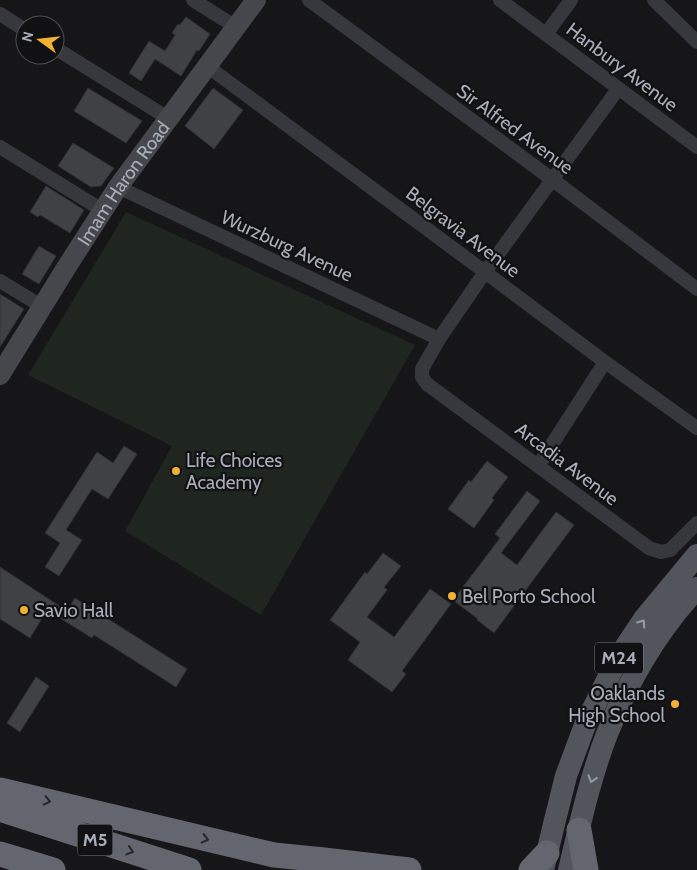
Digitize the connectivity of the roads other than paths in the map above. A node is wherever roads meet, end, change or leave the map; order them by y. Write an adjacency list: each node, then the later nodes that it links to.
1 (193, 0): 9 (street)
2 (256, 0): 9 (street, Imam Haron Road)
3 (309, 0): 18 (street, Sir Alfred Avenue)
4 (500, 0): 10 (street, Hanbury Avenue)
5 (571, 0): 10 (street)
6 (654, 0): 11 (street)
7 (0, 14): 8 (street)
8 (15, 24)
9 (236, 27): 13 (street, Imam Haron Road)
10 (546, 34): 14 (street, Hanbury Avenue)
11 (697, 42)
12 (65, 54): 15 (street)
13 (207, 66): 15 (street, Imam Haron Road); 21 (street, Belgravia Avenue)
14 (618, 88): 16 (street, Hanbury Avenue); 18 (street)
15 (168, 118): 19 (street, Imam Haron Road)
16 (697, 147)
17 (0, 148): 20 (street)
18 (553, 180): 21 (street); 23 (street, Sir Alfred Avenue)
19 (118, 187): 20 (street, Imam Haron Road); 25 (street, Wurzburg Avenue)
20 (102, 210): 24 (street, Imam Haron Road)
21 (485, 272): 25 (street); 26 (street, Belgravia Avenue)
22 (0, 280): 24 (street)
23 (697, 288)
24 (43, 307): 27 (street, Imam Haron Road)
25 (439, 339): 29 (street, Arcadia Avenue)
26 (605, 362): 28 (street, Belgravia Avenue); 29 (street)
27 (0, 375)
28 (697, 428)
29 (538, 466): 30 (street, Arcadia Avenue)
30 (697, 523)
31 (697, 555): 37 (main road, M24, one-way to 31)
32 (697, 588): 35 (main road, M24, one-way to 35)
33 (0, 790): 40 (highway, one-way to 40)
34 (0, 809): 39 (highway, M5, one-way to 39)
35 (579, 830): 41 (main road, M24); 42 (highway)
36 (0, 854): 38 (highway)
37 (541, 864)
38 (53, 870)
39 (189, 870)
40 (411, 870)
41 (569, 870)
42 (586, 870)

